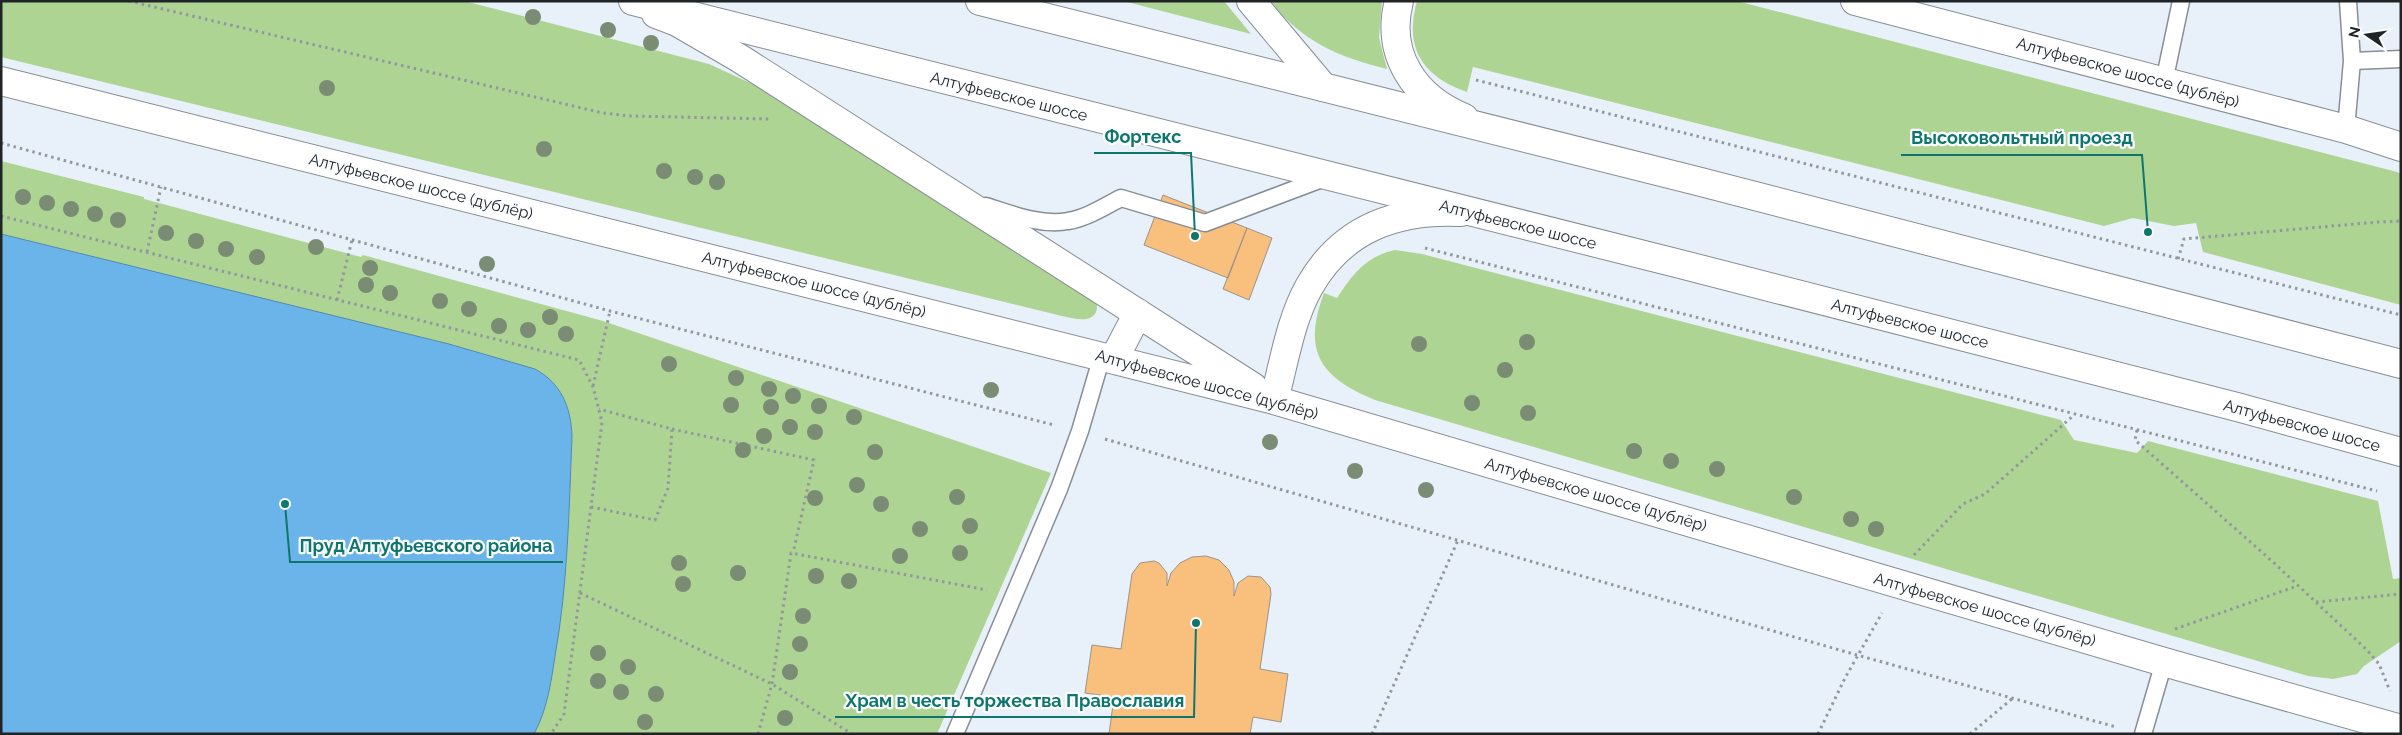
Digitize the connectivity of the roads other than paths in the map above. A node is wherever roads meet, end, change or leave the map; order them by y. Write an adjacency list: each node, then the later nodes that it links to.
1 (628, 1): 18 (street)
2 (633, 1): 17 (street, Алтуфьевское шоссе)
3 (980, 1): 13 (street)
4 (1251, 1): 13 (street)
5 (1399, 1): 15 (street)
6 (1855, 1): 12 (street, Алтуфьевское шоссе (дублёр))
7 (2181, 1): 12 (lane)
8 (2348, 1): 10 (lane)
9 (2401, 59): 10 (lane)
10 (2352, 61): 14 (lane)
11 (1, 81): 21 (street, Алтуфьевское шоссе (дублёр))
12 (2164, 82): 14 (street, Алтуфьевское шоссе (дублёр))
13 (1323, 88): 15 (street)
14 (2346, 129): 16 (street, Алтуфьевское шоссе (дублёр))
15 (1493, 130): 22 (street)
16 (2401, 147)
17 (1330, 176): 18 (lane); 19 (street, Алтуфьевское шоссе)
18 (957, 197): 20 (street)
19 (1472, 212): 23 (street); 24 (street, Алтуфьевское шоссе)
20 (1138, 313): 21 (street); 23 (street)
21 (1108, 357): 23 (street, Алтуфьевское шоссе (дублёр)); 27 (lane)
22 (2401, 364)
23 (1274, 400): 25 (street, Алтуфьевское шоссе (дублёр))
24 (2394, 451)
25 (2164, 662): 26 (street, Алтуфьевское шоссе (дублёр)); 28 (lane)
26 (2401, 729)
27 (955, 734)
28 (2143, 734)

